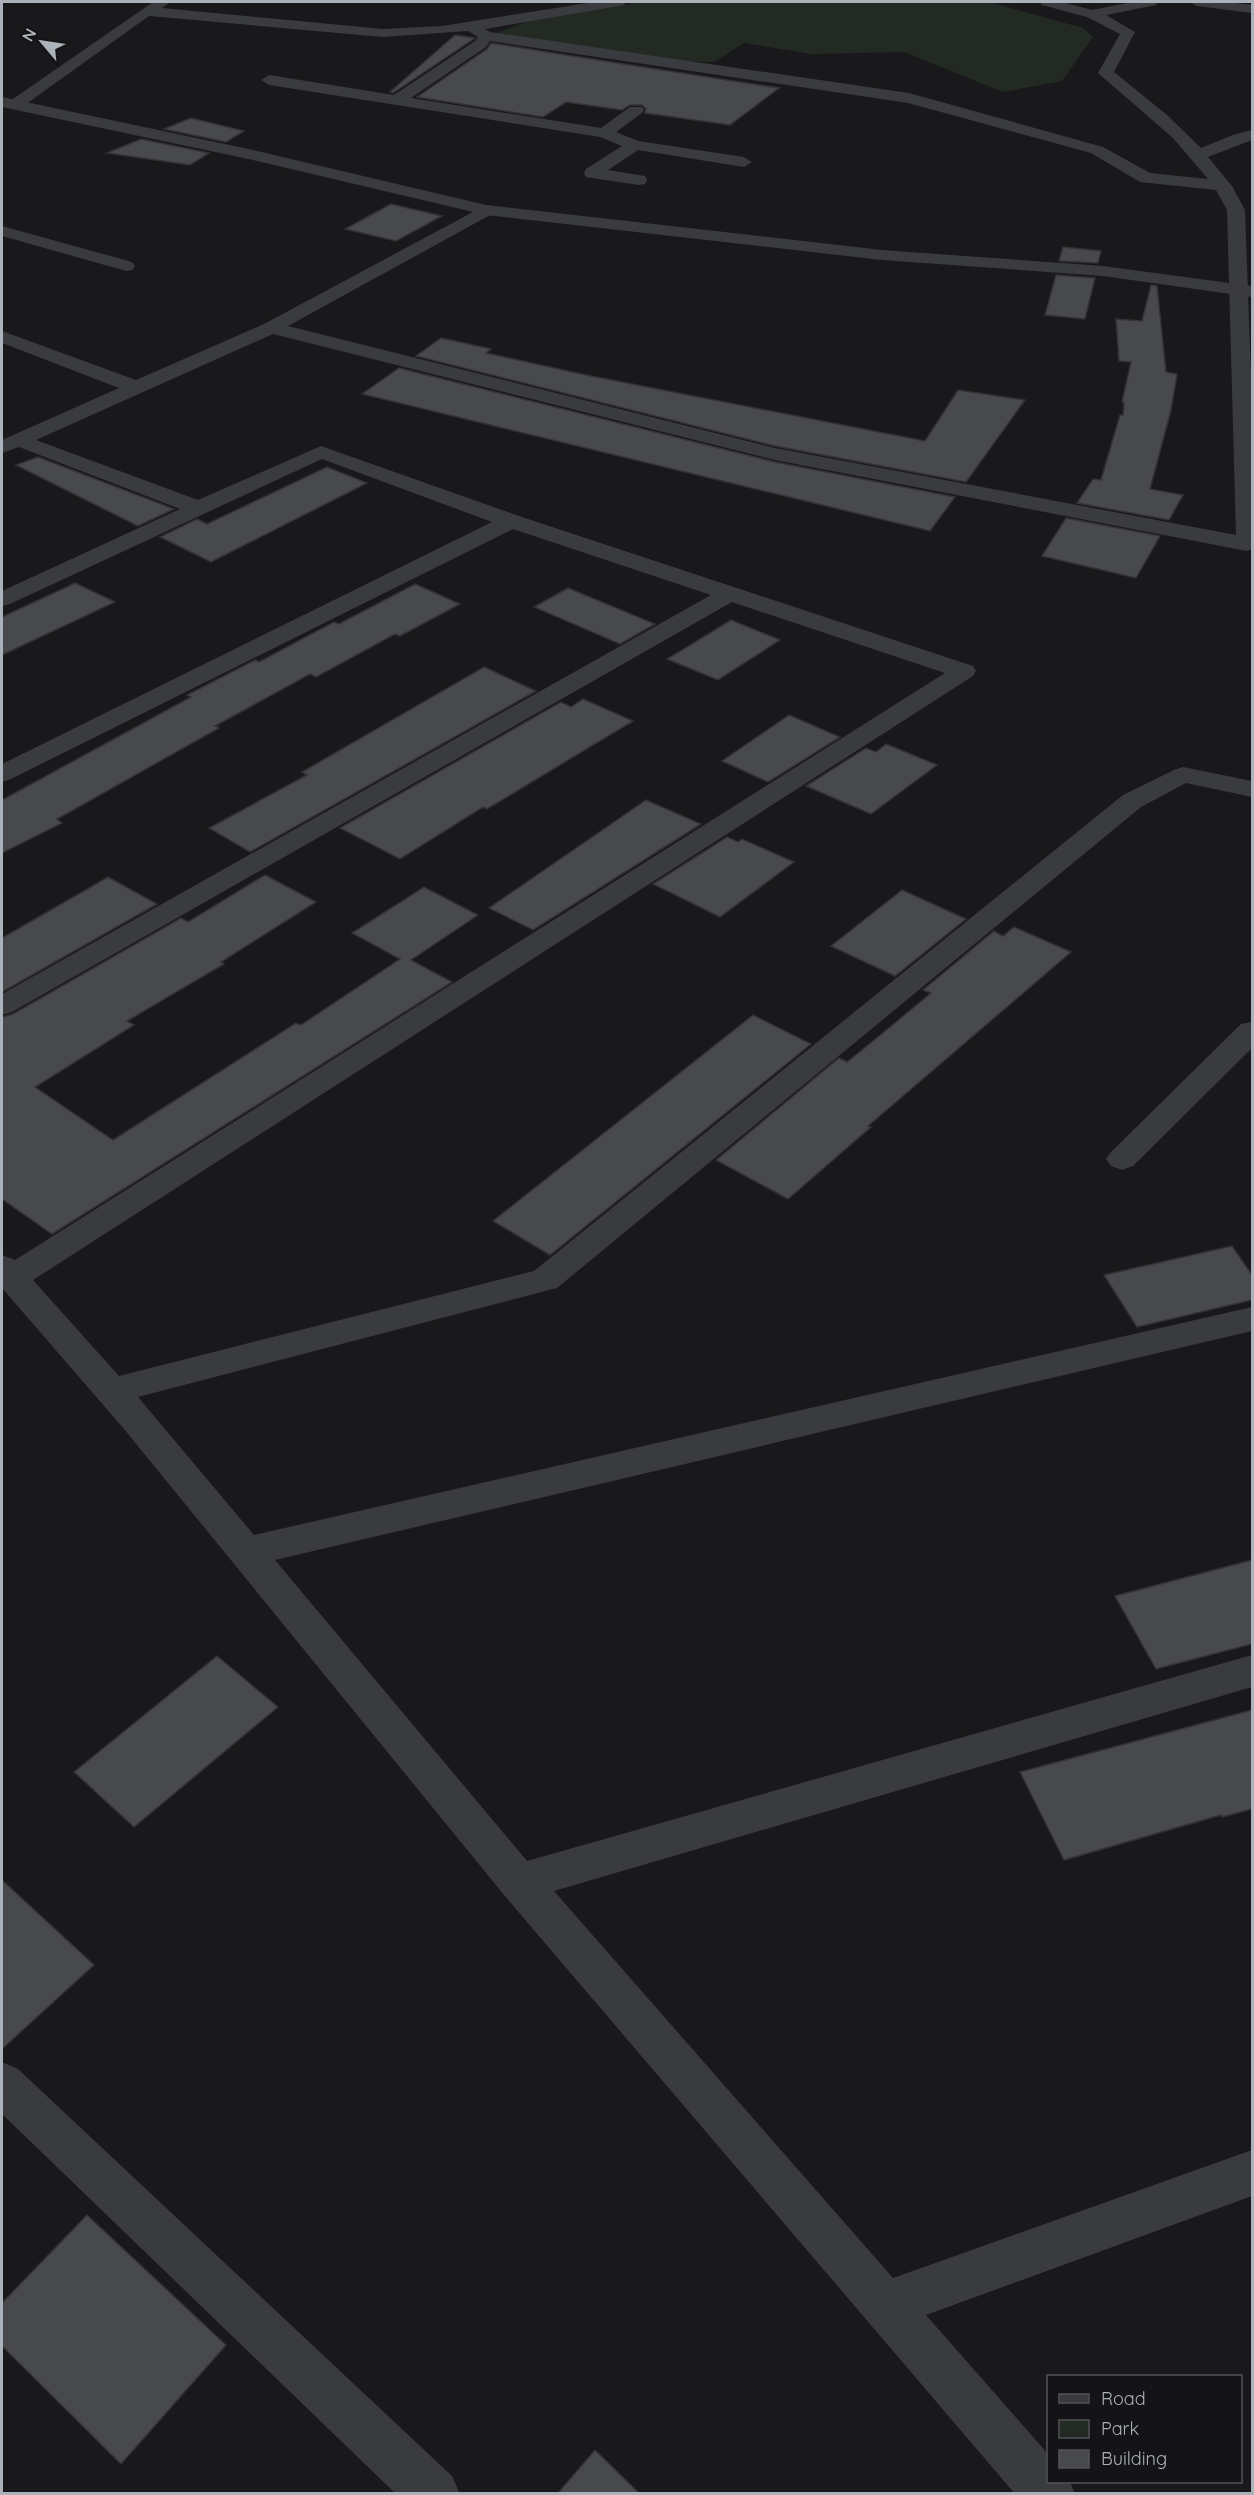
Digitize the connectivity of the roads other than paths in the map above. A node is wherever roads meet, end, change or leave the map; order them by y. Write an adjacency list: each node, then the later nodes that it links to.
1 (163, 2): 9 (street)
2 (539, 2): 7 (street)
3 (619, 2): 7 (street)
4 (1047, 2): 10 (street)
5 (1151, 2): 10 (street)
6 (1197, 2): 8 (street)
7 (569, 9): 11 (street)
8 (1252, 9)
9 (146, 11): 11 (street); 15 (street)
10 (1092, 14): 20 (street)
11 (470, 26): 12 (street)
12 (486, 36): 14 (street); 23 (street)
13 (270, 80): 14 (street)
14 (397, 100): 17 (street)
15 (9, 103): 24 (street)
16 (636, 110): 17 (street)
17 (604, 133): 19 (street)
18 (1252, 135): 20 (street)
19 (634, 144): 21 (street); 22 (street)
20 (1200, 154): 23 (street)
21 (744, 162)
22 (639, 180)
23 (1223, 186): 27 (street)
24 (486, 210): 27 (street); 28 (street)
25 (2, 231): 26 (street)
26 (126, 266)
27 (1246, 291): 28 (street)
28 (271, 328): 30 (street)
29 (2, 337): 30 (street)
30 (135, 387): 31 (street)
31 (10, 443): 32 (street)
32 (199, 508): 33 (street); 35 (street)
33 (511, 520): 34 (street); 36 (street)
34 (731, 593): 38 (street); 41 (street)
35 (2, 599)
36 (2, 774)
37 (1252, 789): 43 (street)
38 (2, 1006)
39 (1252, 1031): 40 (street)
40 (1122, 1159)
41 (7, 1273): 43 (street)
42 (1252, 1319): 44 (street)
43 (112, 1391): 44 (street)
44 (246, 1552): 46 (street)
45 (1252, 1671): 46 (street)
46 (519, 1882): 49 (street)
47 (2, 2084): 50 (street)
48 (1252, 2173): 49 (street)
49 (885, 2305): 51 (street)
50 (434, 2493)
51 (1049, 2493)

